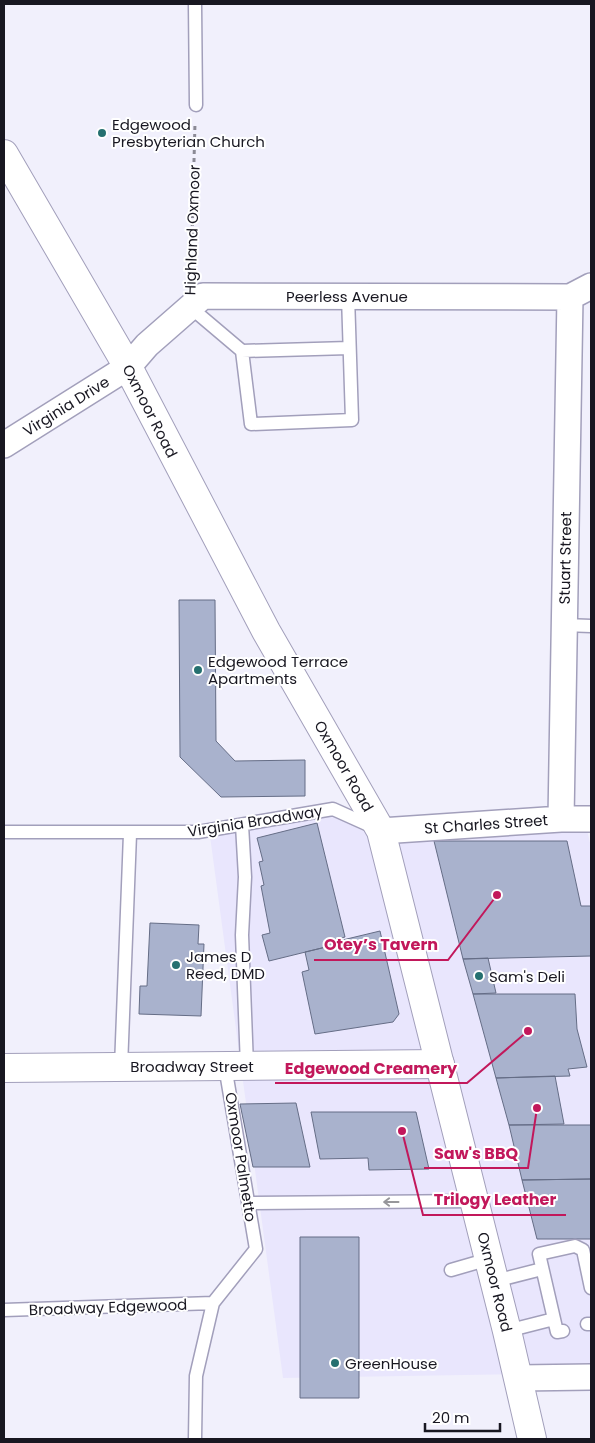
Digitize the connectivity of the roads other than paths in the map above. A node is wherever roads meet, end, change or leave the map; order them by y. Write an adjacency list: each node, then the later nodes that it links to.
1 (195, 4): 2 (lane)
2 (196, 105)
3 (4, 154): 9 (main road, Oxmoor Road)
4 (580, 292): 5 (street, Peerless Avenue); 11 (street, Stuart Street)
5 (348, 296): 6 (street, Peerless Avenue); 7 (lane)
6 (190, 307): 8 (lane); 9 (street, Peerless Avenue)
7 (349, 348): 8 (lane); 8 (lane)
8 (242, 351)
9 (128, 367): 10 (street, Virginia Drive); 16 (main road, Oxmoor Road)
10 (4, 445)
11 (564, 625): 12 (lane); 13 (street, Stuart Street)
12 (591, 626)
13 (560, 819): 14 (street, St Charles Street); 16 (street, St Charles Street)
14 (591, 819)
15 (242, 825): 16 (lane, Virginia Broadway); 18 (lane, Virginia Broadway); 20 (lane, Oxmoor Palmetto)
16 (381, 831): 19 (main road, Oxmoor Road)
17 (4, 832): 18 (lane, Virginia Broadway)
18 (130, 834): 21 (lane)
19 (440, 1064): 20 (main road, Broadway Street); 23 (main road, Oxmoor Road)
20 (236, 1066): 21 (main road, Broadway Street); 24 (lane, Oxmoor Palmetto)
21 (121, 1067): 22 (main road, Broadway Street)
22 (4, 1068)
23 (475, 1201): 24 (lane, one-way to 24); 27 (main road, Oxmoor Road)
24 (248, 1203): 29 (lane, Oxmoor Palmetto)
25 (542, 1269): 27 (lane); 28 (lane); 31 (lane)
26 (451, 1270): 27 (lane)
27 (492, 1270): 33 (main road, Oxmoor Road)
28 (591, 1288)
29 (213, 1303): 30 (lane, Broadway Edgewood); 36 (lane)
30 (4, 1310)
31 (554, 1319): 32 (lane); 33 (lane)
32 (563, 1331)
33 (507, 1332): 35 (main road, Oxmoor Road)
34 (591, 1377): 35 (street)
35 (519, 1378): 37 (main road, Oxmoor Road)
36 (195, 1439)
37 (532, 1439)

